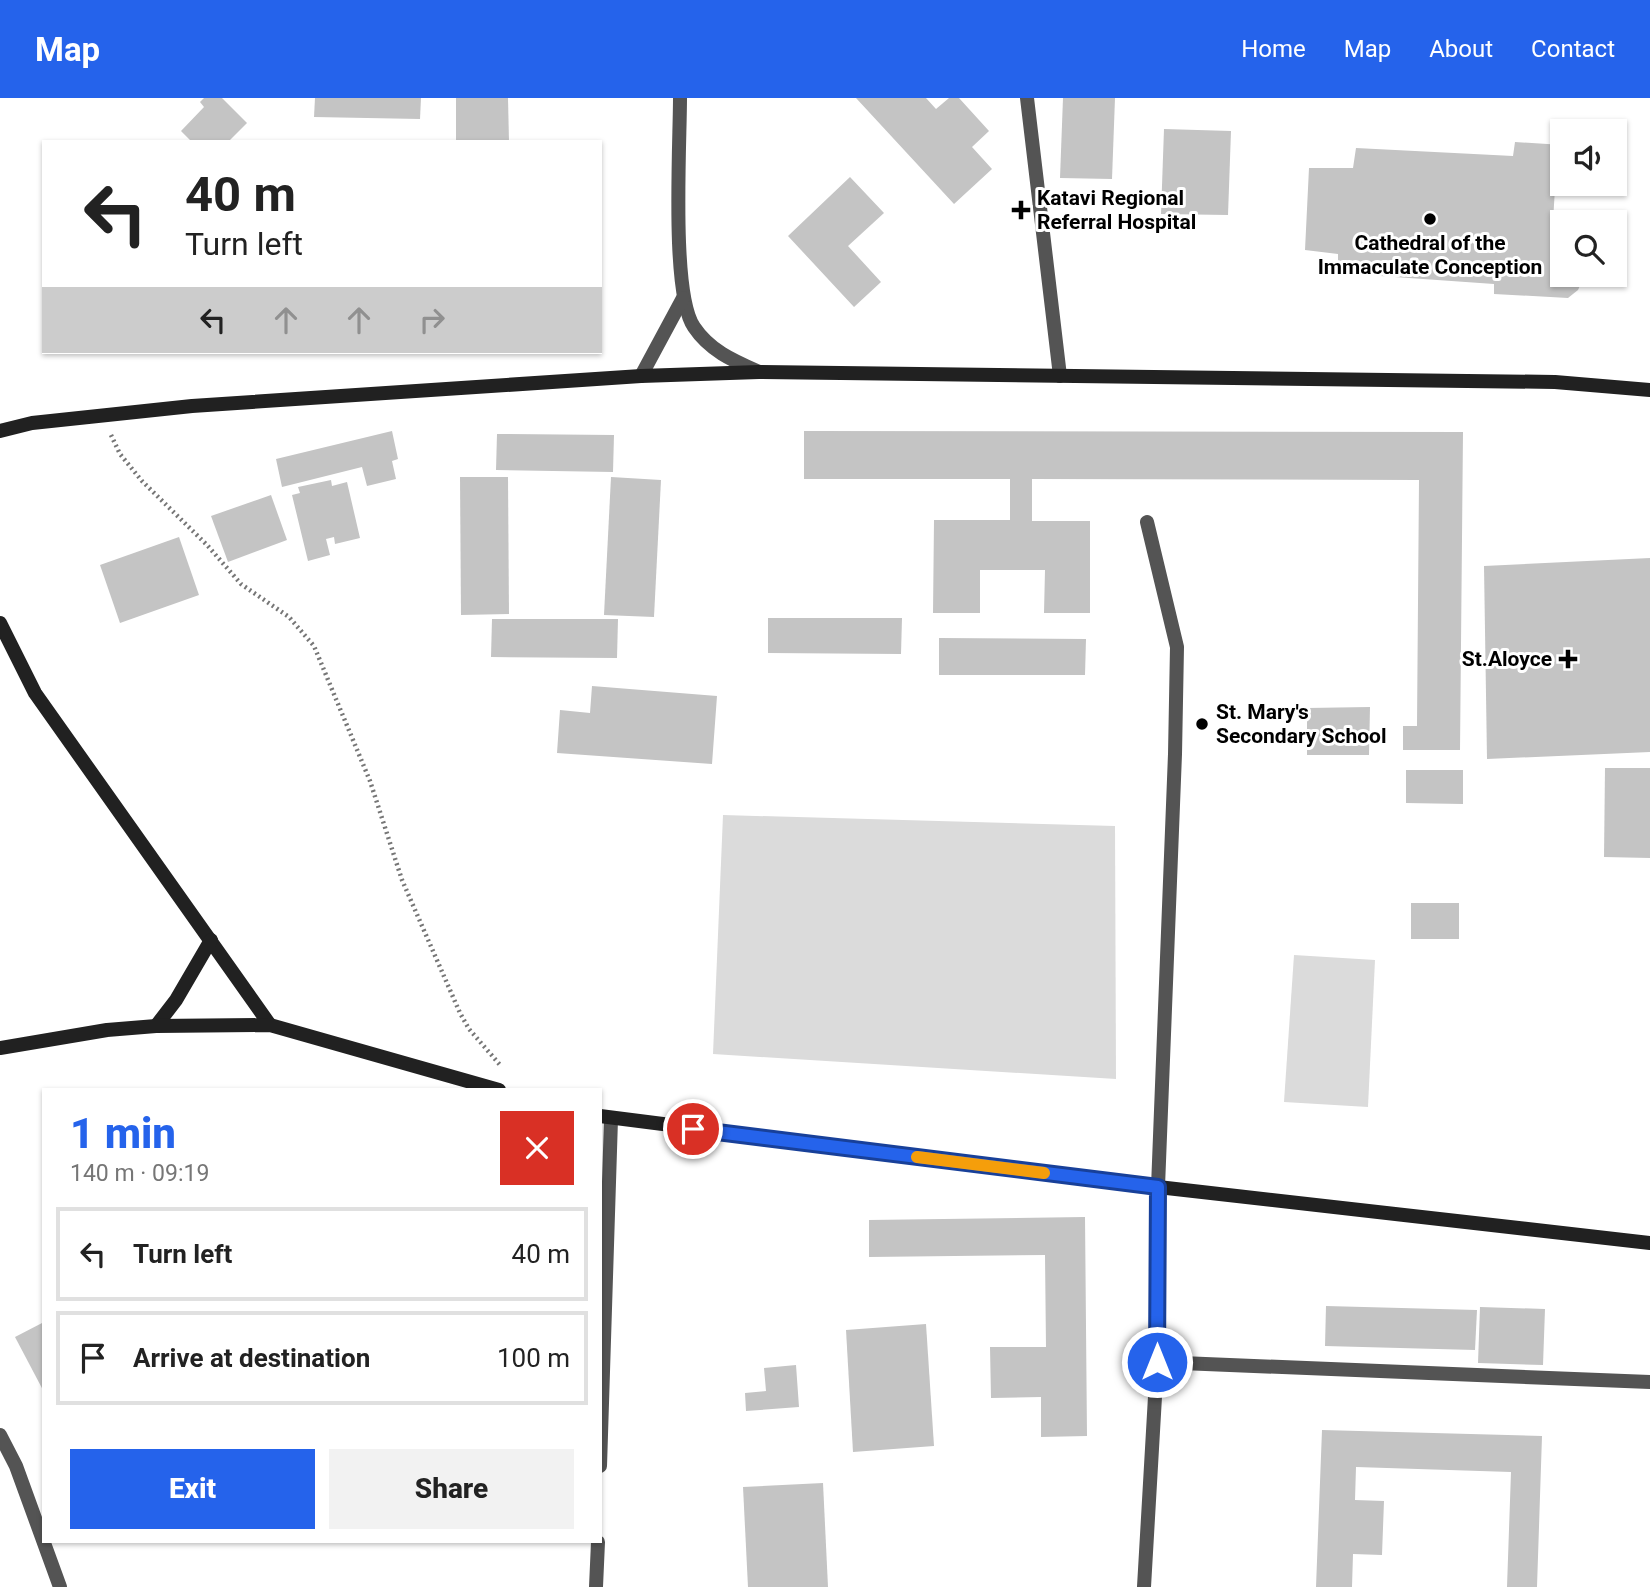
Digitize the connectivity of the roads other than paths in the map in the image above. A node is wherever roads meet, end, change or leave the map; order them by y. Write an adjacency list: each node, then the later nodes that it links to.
1 (680, 98): 3 (street)
2 (1027, 98): 6 (street)
3 (683, 298): 4 (street); 5 (street)
4 (759, 372): 5 (street); 6 (street)
5 (641, 376): 8 (street)
6 (1059, 376): 7 (street)
7 (1650, 389)
8 (0, 431)
9 (1147, 522): 17 (street)
10 (0, 623): 11 (street)
11 (211, 940): 12 (street); 13 (street)
12 (270, 1025): 13 (street); 15 (street)
13 (156, 1026): 14 (street)
14 (0, 1048)
15 (492, 1088)
16 (606, 1117): 17 (street); 19 (street)
17 (1158, 1187): 18 (street); 20 (street)
18 (1650, 1243)
19 (602, 1350)
20 (1157, 1362): 21 (street); 28 (street)
21 (1650, 1382)
22 (0, 1435): 23 (street)
23 (42, 1538)
24 (44, 1543): 26 (street)
25 (598, 1543): 27 (street)
26 (60, 1587)
27 (596, 1587)
28 (1144, 1587)

